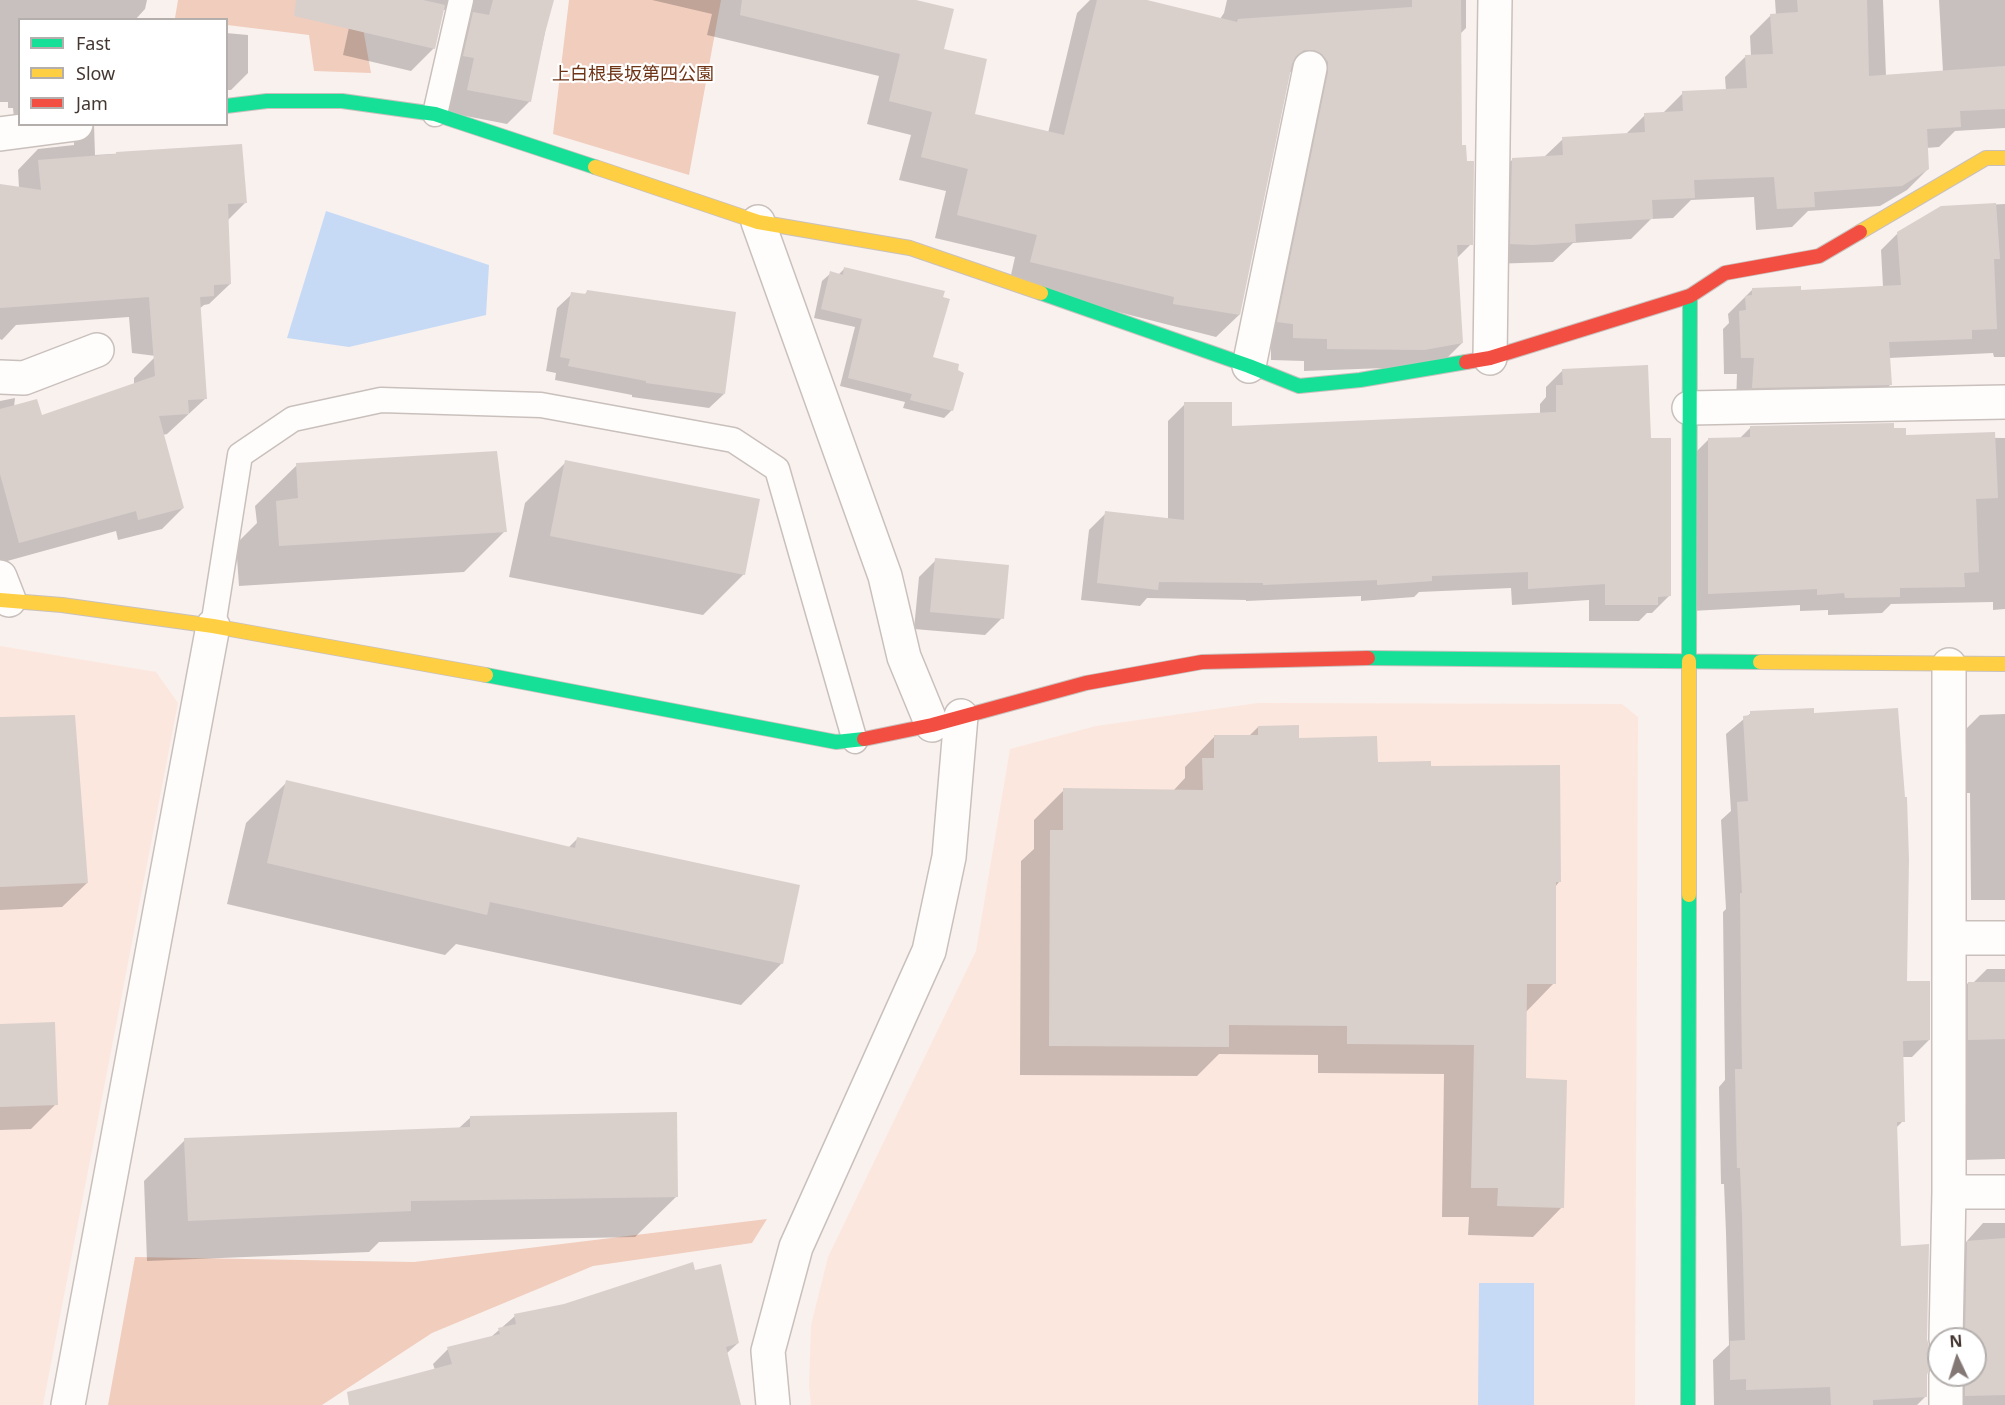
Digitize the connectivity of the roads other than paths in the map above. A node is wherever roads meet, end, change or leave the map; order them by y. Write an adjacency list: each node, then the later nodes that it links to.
1 (461, 0): 5 (lane)
2 (1495, 0): 12 (street)
3 (1310, 68): 13 (street)
4 (228, 106): 5 (street)
5 (435, 114): 9 (street)
6 (61, 126): 7 (street)
7 (0, 134)
8 (2005, 158): 10 (street)
9 (758, 222): 13 (street); 22 (street)
10 (1690, 296): 12 (street); 16 (street)
11 (97, 350): 14 (street)
12 (1490, 358): 13 (street)
13 (1249, 366)
14 (0, 376)
15 (2005, 402): 16 (street)
16 (1689, 408): 19 (street)
17 (3, 593): 18 (street)
18 (213, 626): 23 (street); 23 (lane); 30 (street)
19 (1688, 661): 21 (street); 22 (street); 32 (street)
20 (2005, 664): 21 (street)
21 (1949, 665): 24 (street)
22 (946, 721): 23 (street); 31 (street)
23 (855, 741)
24 (1949, 938): 25 (street); 26 (street)
25 (2005, 938)
26 (1949, 1192): 27 (street); 28 (street)
27 (2005, 1192)
28 (1946, 1327)
29 (1946, 1387): 33 (street)
30 (68, 1405)
31 (773, 1405)
32 (1688, 1405)
33 (1946, 1405)

